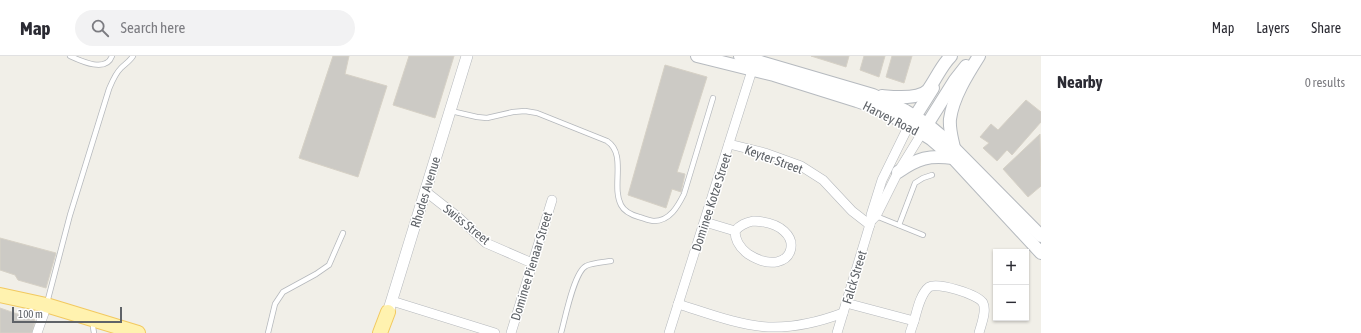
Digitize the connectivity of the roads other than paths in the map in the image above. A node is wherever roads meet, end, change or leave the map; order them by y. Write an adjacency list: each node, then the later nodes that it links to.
1 (70, 56): 2 (lane)
2 (112, 56)
3 (133, 56): 37 (lane)
4 (467, 56): 14 (street, Rhodes Avenue)
5 (697, 56): 11 (main road, Harvey Road)
6 (740, 56): 11 (main road, Harvey Road)
7 (951, 56): 12 (main road)
8 (955, 56): 15 (main road)
9 (974, 56): 16 (main road)
10 (979, 56): 18 (main road)
11 (754, 65): 12 (main road, Harvey Road); 15 (main road, Harvey Road); 17 (street, Dominee Kotze Street)
12 (872, 95): 15 (main road, Harvey Road)
13 (713, 98): 14 (lane)
14 (450, 111): 21 (street, Rhodes Avenue)
15 (912, 121): 16 (main road, Harvey Road); 23 (street, Falck Street)
16 (924, 129): 18 (main road, Harvey Road); 19 (street, Falck Street)
17 (730, 144): 23 (street, Keyter Street); 24 (street, Dominee Kotze Street)
18 (954, 153): 19 (main road); 29 (main road, Harvey Road); 30 (main road, Harvey Road)
19 (898, 172): 23 (street, Falck Street)
20 (932, 175): 25 (lane)
21 (426, 191): 32 (street, Swiss Street); 36 (street, Rhodes Avenue)
22 (552, 200): 32 (street, Dominee Pienaar Street)
23 (872, 221): 25 (lane); 34 (street, Falck Street)
24 (705, 222): 26 (street); 35 (street, Dominee Kotze Street)
25 (899, 225): 28 (lane)
26 (735, 231): 26 (street)
27 (343, 233): 45 (lane)
28 (923, 235)
29 (1041, 236)
30 (1041, 253)
31 (611, 261): 48 (lane)
32 (532, 263): 47 (street, Dominee Pienaar Street)
33 (3, 296): 37 (main road)
34 (846, 303): 38 (street, Falck Street); 39 (street)
35 (678, 304): 38 (street); 49 (street, Dominee Kotze Street)
36 (390, 306): 41 (main road); 46 (street)
37 (45, 309): 40 (main road); 42 (street); 44 (main road)
38 (843, 313): 50 (street, Falck Street)
39 (914, 321): 51 (street); 52 (street)
40 (93, 330): 43 (main road)
41 (382, 332)
42 (37, 333)
43 (112, 333)
44 (138, 333)
45 (268, 333)
46 (495, 333)
47 (511, 333)
48 (561, 333)
49 (669, 333)
50 (837, 333)
51 (910, 333)
52 (979, 333)

